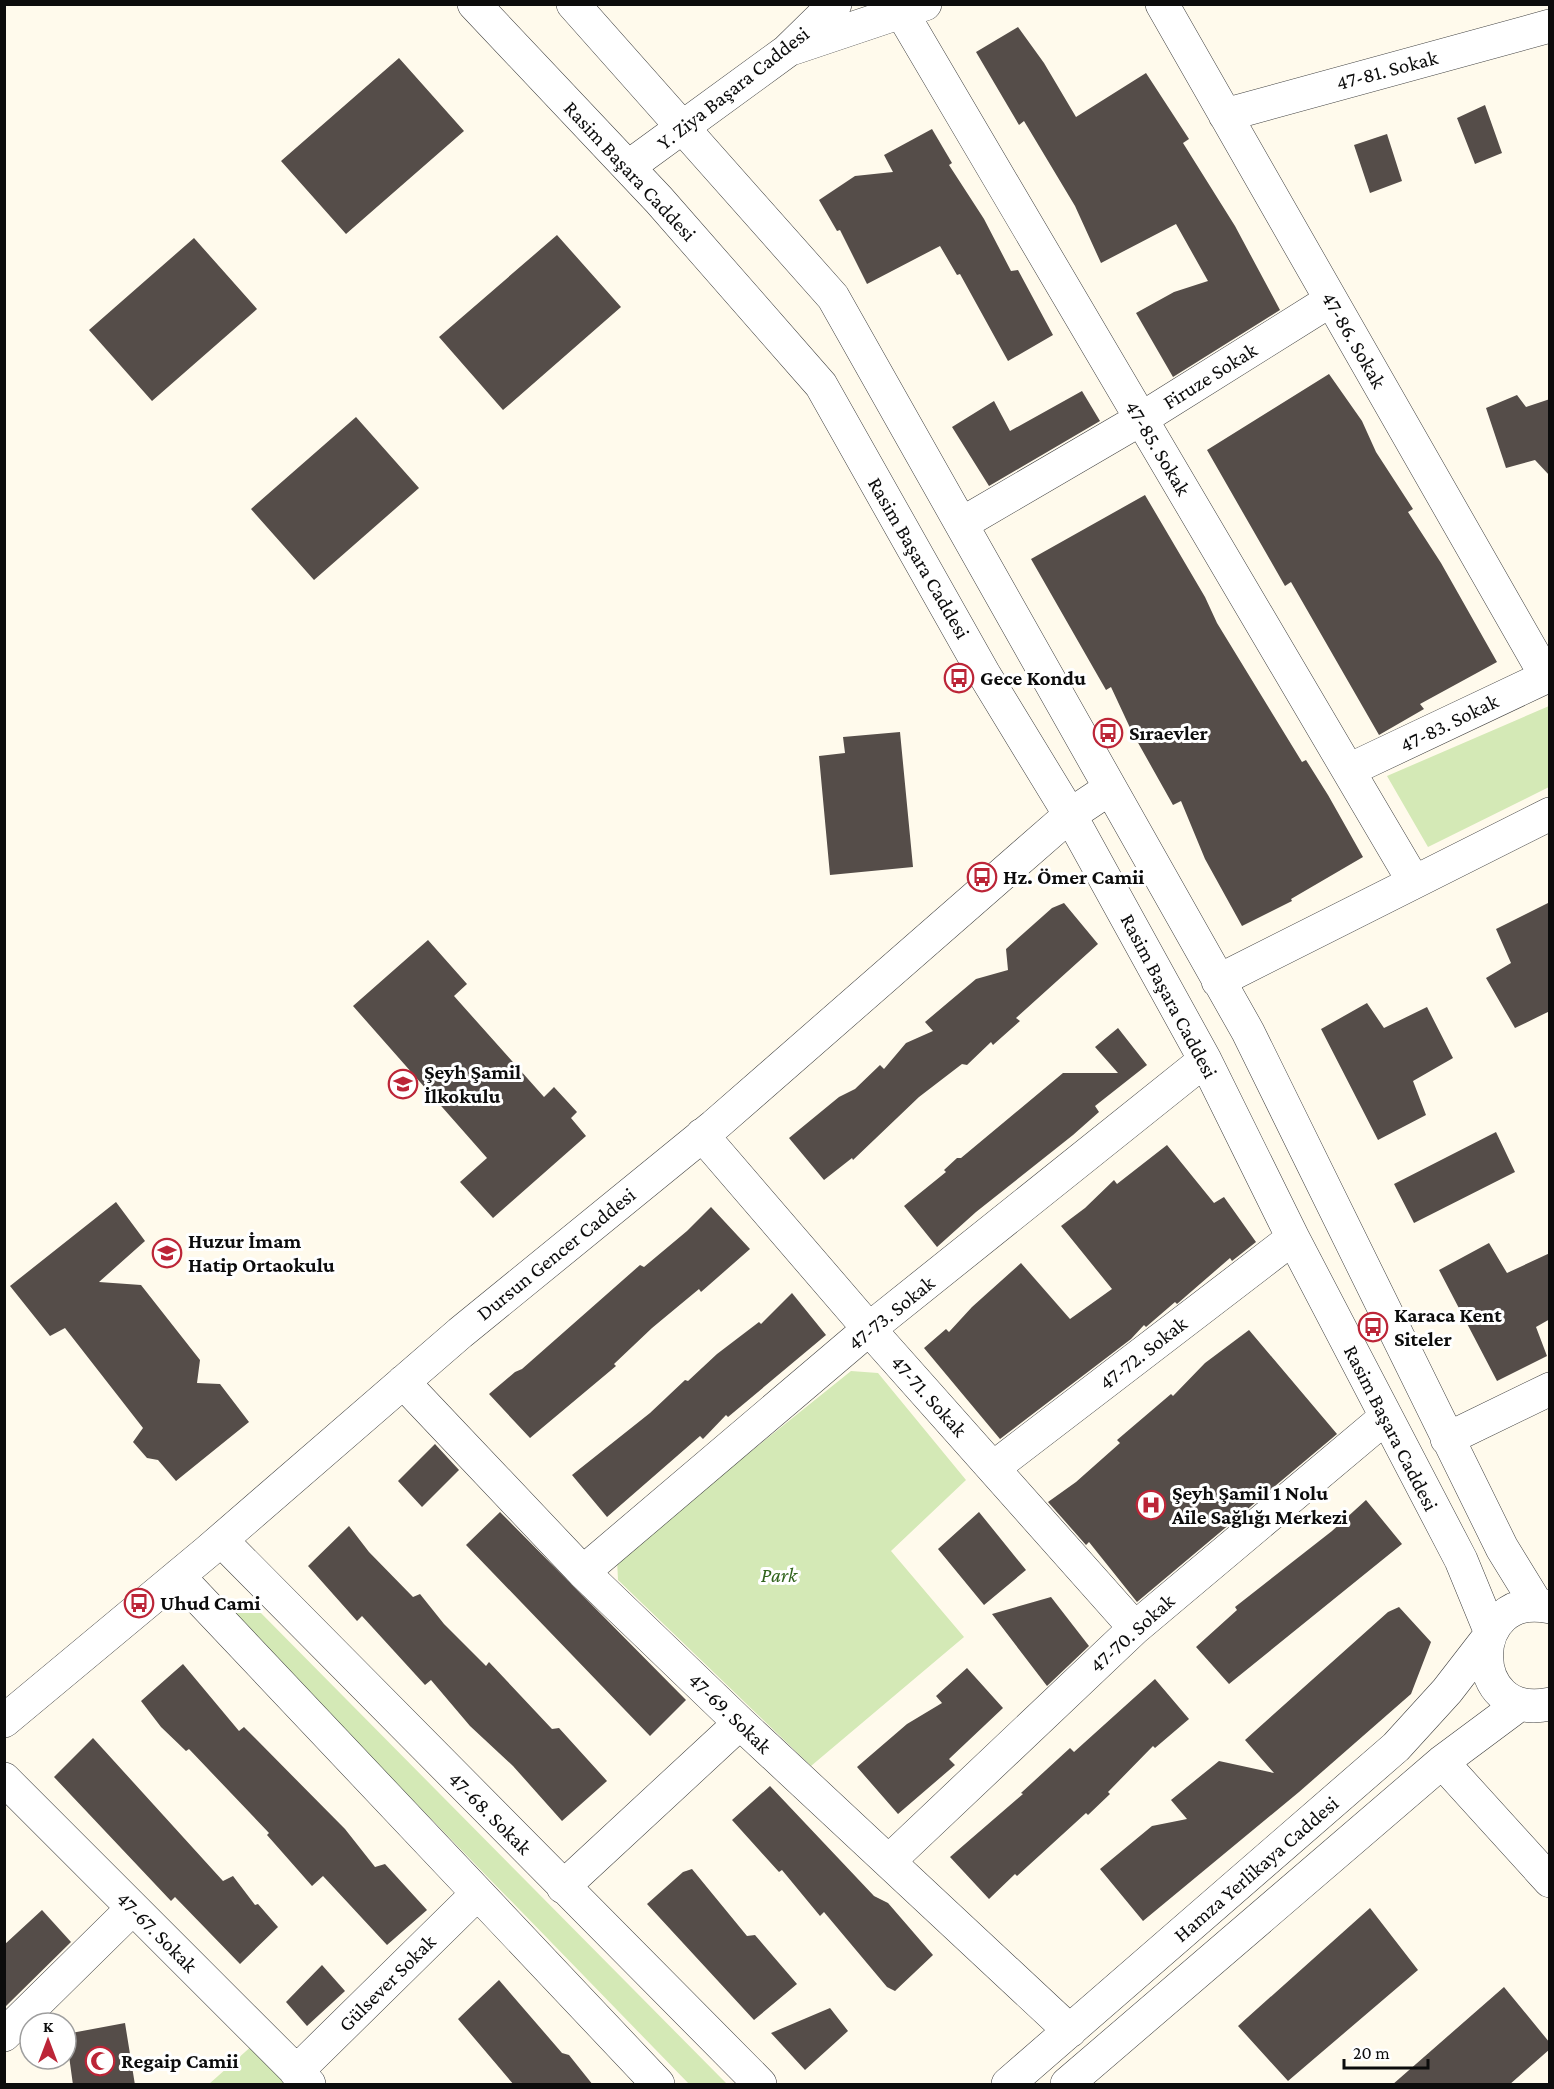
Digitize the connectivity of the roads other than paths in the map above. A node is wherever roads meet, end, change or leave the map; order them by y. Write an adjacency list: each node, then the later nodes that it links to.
1 (474, 4): 10 (street, Rasim Başara Caddesi)
2 (573, 4): 9 (street)
3 (835, 4): 7 (street, Y. Ziya Başara Caddesi)
4 (1162, 4): 8 (street, 47-86. Sokak)
5 (914, 9): 7 (street); 12 (street, 47-85. Sokak)
6 (1550, 26): 8 (street, 47-81. Sokak)
7 (787, 51): 9 (street, Y. Ziya Başara Caddesi)
8 (1225, 115): 11 (street, 47-86. Sokak)
9 (682, 129): 10 (street, Y. Ziya Başara Caddesi); 13 (street)
10 (628, 167): 18 (street, Rasim Başara Caddesi)
11 (1331, 300): 12 (street, Firuze Sokak); 14 (street, 47-86. Sokak)
12 (1141, 419): 13 (street, Firuze Sokak); 15 (street, 47-85. Sokak)
13 (963, 523): 16 (street)
14 (1548, 676): 15 (street, 47-83. Sokak)
15 (1349, 770): 19 (street, 47-85. Sokak)
16 (1109, 789): 18 (street, Dursun Gencer Caddesi); 20 (street)
17 (1550, 814): 19 (street)
18 (1070, 815): 21 (street, Rasim Başara Caddesi); 22 (street, Dursun Gencer Caddesi)
19 (1414, 882): 20 (street)
20 (1218, 981): 28 (street)
21 (1205, 1060): 23 (street, Rasim Başara Caddesi); 24 (street, 47-73. Sokak)
22 (702, 1135): 24 (street, 47-71. Sokak); 25 (street, Dursun Gencer Caddesi)
23 (1293, 1238): 27 (street, Rasim Başara Caddesi); 29 (street, 47-72. Sokak)
24 (869, 1329): 29 (street, 47-71. Sokak); 31 (street, 47-73. Sokak)
25 (403, 1382): 30 (street, Dursun Gencer Caddesi); 31 (street, 47-69. Sokak)
26 (1550, 1389): 28 (street)
27 (1386, 1417): 34 (street, 47-70. Sokak); 35 (street, Rasim Başara Caddesi)
28 (1447, 1439): 33 (street)
29 (993, 1468): 34 (street, 47-71. Sokak)
30 (221, 1540): 32 (street, Dursun Gencer Caddesi); 43 (street, 47-68. Sokak)
31 (583, 1572): 38 (street, 47-69. Sokak)
32 (178, 1576): 37 (street, Dursun Gencer Caddesi); 44 (street)
33 (1543, 1606): 35 (street, Hamza Yerlikaya Caddesi)
34 (1135, 1628): 41 (street, 47-70. Sokak)
35 (1490, 1636): 36 (street); 46 (street, Hamza Yerlikaya Caddesi)
36 (1535, 1704): 39 (street, Hamza Yerlikaya Caddesi)
37 (4, 1721)
38 (740, 1723): 41 (street, 47-69. Sokak); 43 (street)
39 (1442, 1762): 42 (street); 52 (street, Hamza Yerlikaya Caddesi)
40 (4, 1779): 45 (street, 47-67. Sokak)
41 (889, 1861): 46 (street, 47-69. Sokak)
42 (1550, 1881)
43 (563, 1887): 50 (street, 47-68. Sokak)
44 (477, 1894): 48 (street, Gülsever Sokak); 49 (street)
45 (133, 1908): 47 (street); 48 (street, 47-67. Sokak)
46 (1070, 2031): 51 (street, Hamza Yerlikaya Caddesi)
47 (4, 2035)
48 (303, 2078)
49 (658, 2085)
50 (760, 2085)
51 (1008, 2085)
52 (1067, 2085)

